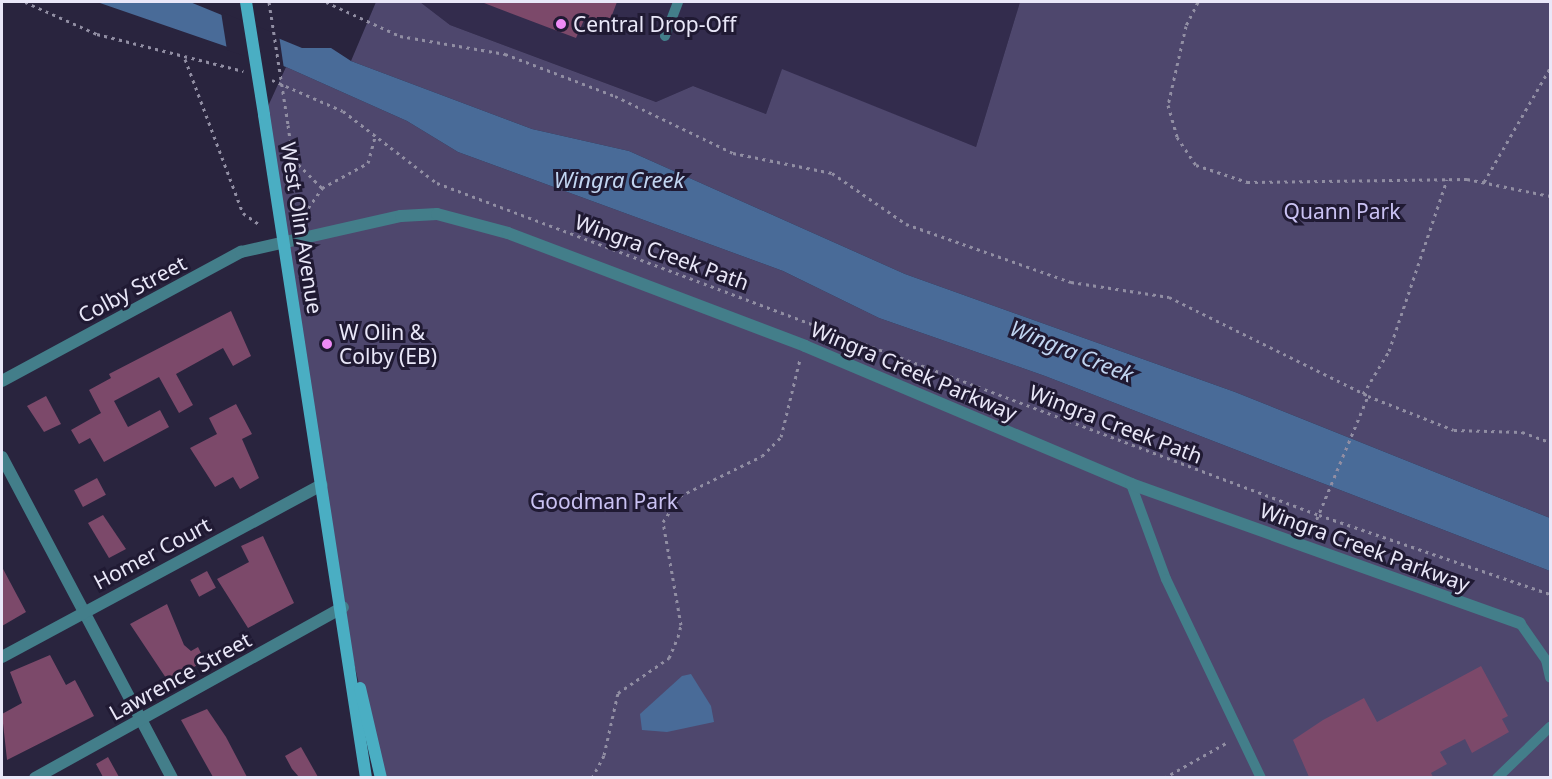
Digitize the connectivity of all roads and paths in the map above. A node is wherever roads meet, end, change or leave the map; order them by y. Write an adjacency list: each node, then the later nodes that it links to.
1 (25, 2): 8 (path)
2 (246, 2): 19 (street, West Olin Avenue, bridge)
3 (269, 2): 15 (path, bridge)
4 (326, 2): 23 (path)
5 (678, 2): 7 (lane)
6 (1198, 2): 13 (path)
7 (665, 36)
8 (184, 58): 9 (path); 18 (path)
9 (224, 66)
10 (1551, 68): 14 (path)
11 (289, 85): 12 (path, Wingra Creek Path)
12 (376, 134): 15 (path); 20 (path, Wingra Creek Path)
13 (1447, 180): 14 (path); 23 (path)
14 (1484, 182): 16 (path)
15 (322, 188): 17 (path)
16 (1551, 196)
17 (304, 214)
18 (259, 224)
19 (284, 239): 21 (street, Wingra Creek Parkway); 22 (street, Colby Street); 27 (street, West Olin Avenue)
20 (814, 323): 21 (path); 28 (path, Wingra Creek Path)
21 (805, 346): 26 (street, Wingra Creek Parkway); 44 (path)
22 (2, 381)
23 (1366, 395): 24 (path); 28 (path)
24 (1551, 442)
25 (2, 457): 32 (street)
26 (1131, 484): 29 (street, Wingra Creek Parkway); 39 (lane)
27 (322, 485): 31 (street, West Olin Avenue); 32 (street, Homer Court)
28 (1319, 515): 29 (path); 30 (path, Wingra Creek Path)
29 (1306, 546): 33 (street, Wingra Creek Parkway)
30 (1551, 594)
31 (343, 607): 34 (street, West Olin Avenue); 37 (street, Lawrence Street)
32 (84, 612): 35 (street, Homer Court); 37 (street)
33 (1520, 623): 36 (lane)
34 (348, 638): 42 (street, West Olin Avenue); 43 (street, West Olin Avenue)
35 (2, 657)
36 (1551, 678)
37 (142, 720): 40 (street, Lawrence Street); 41 (street)
38 (1551, 727): 47 (lane)
39 (1242, 733): 45 (path); 46 (lane)
40 (35, 777)
41 (172, 777)
42 (366, 777)
43 (381, 777)
44 (592, 777)
45 (1164, 777)
46 (1261, 777)
47 (1497, 777)

